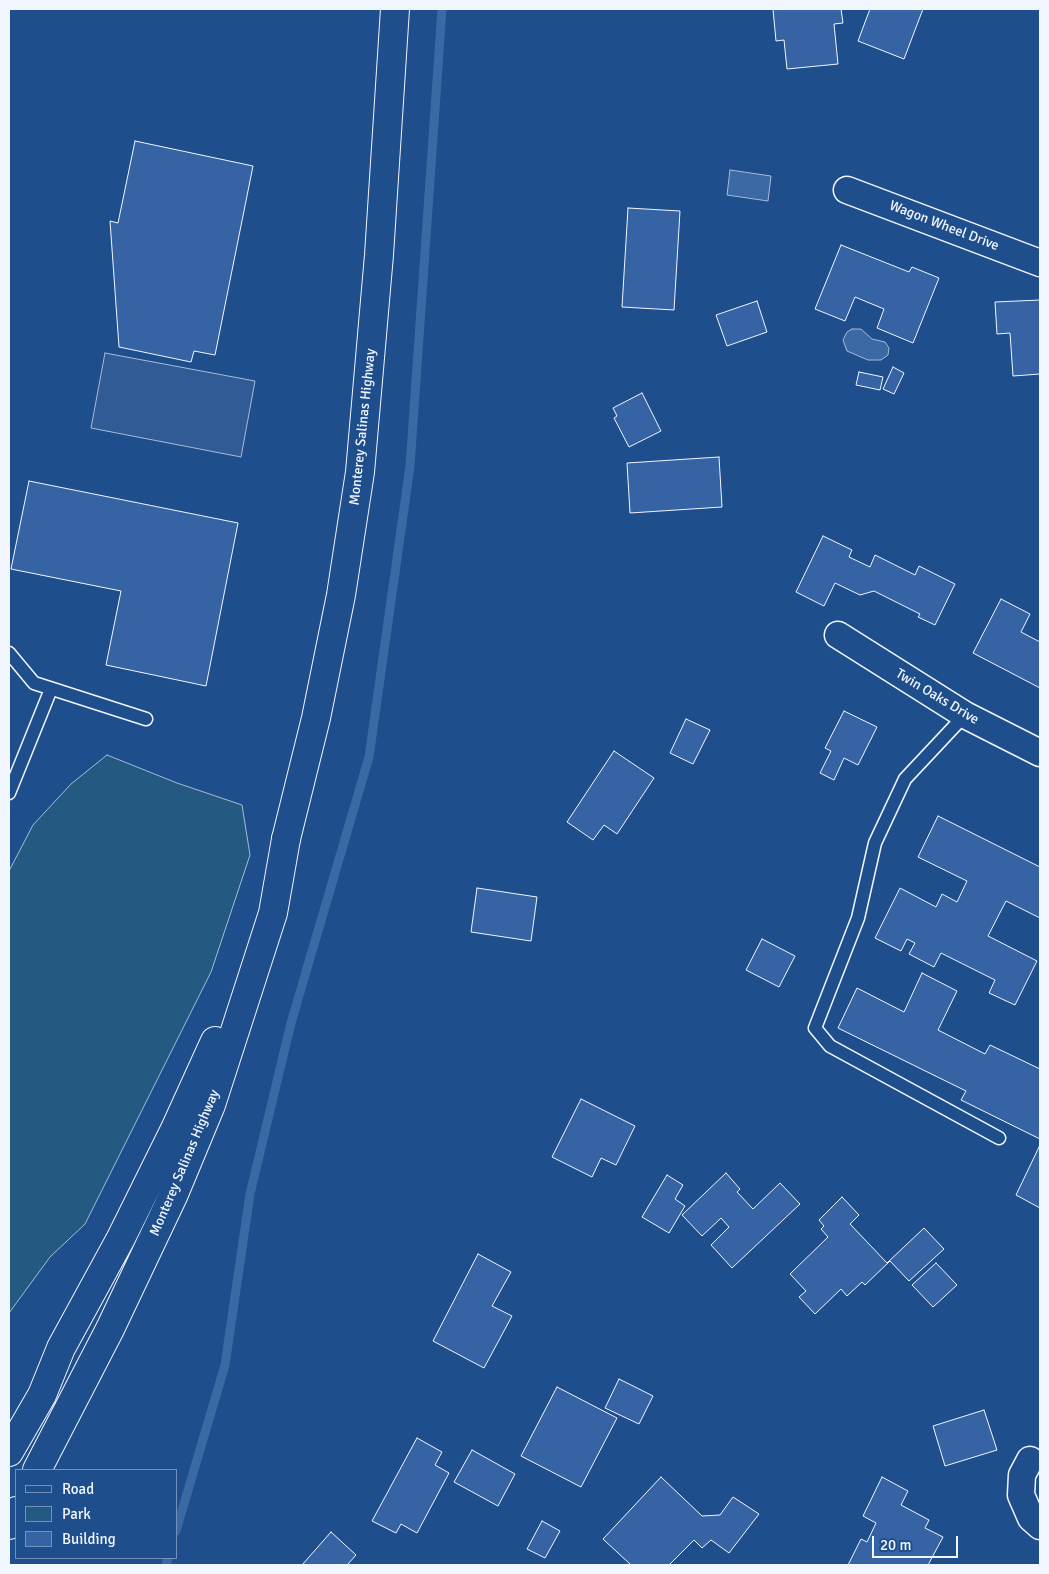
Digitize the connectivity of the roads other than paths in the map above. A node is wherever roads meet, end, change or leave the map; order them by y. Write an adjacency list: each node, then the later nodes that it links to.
1 (394, 9): 11 (highway, Monterey Salinas Highway)
2 (847, 190): 3 (street, Wagon Wheel Drive)
3 (1040, 263)
4 (838, 635): 7 (street, Twin Oaks Drive)
5 (9, 653): 6 (lane)
6 (51, 689): 8 (lane); 10 (lane)
7 (964, 715): 9 (street, Twin Oaks Drive); 12 (lane)
8 (146, 719)
9 (1040, 753)
10 (9, 794)
11 (286, 839): 13 (highway, Monterey Salinas Highway); 15 (highway, Monterey Salinas Highway)
12 (998, 1138)
13 (9, 1452)
14 (1030, 1460): 18 (street)
15 (38, 1469)
16 (15, 1513): 17 (highway)
17 (9, 1525)
18 (1040, 1526)

